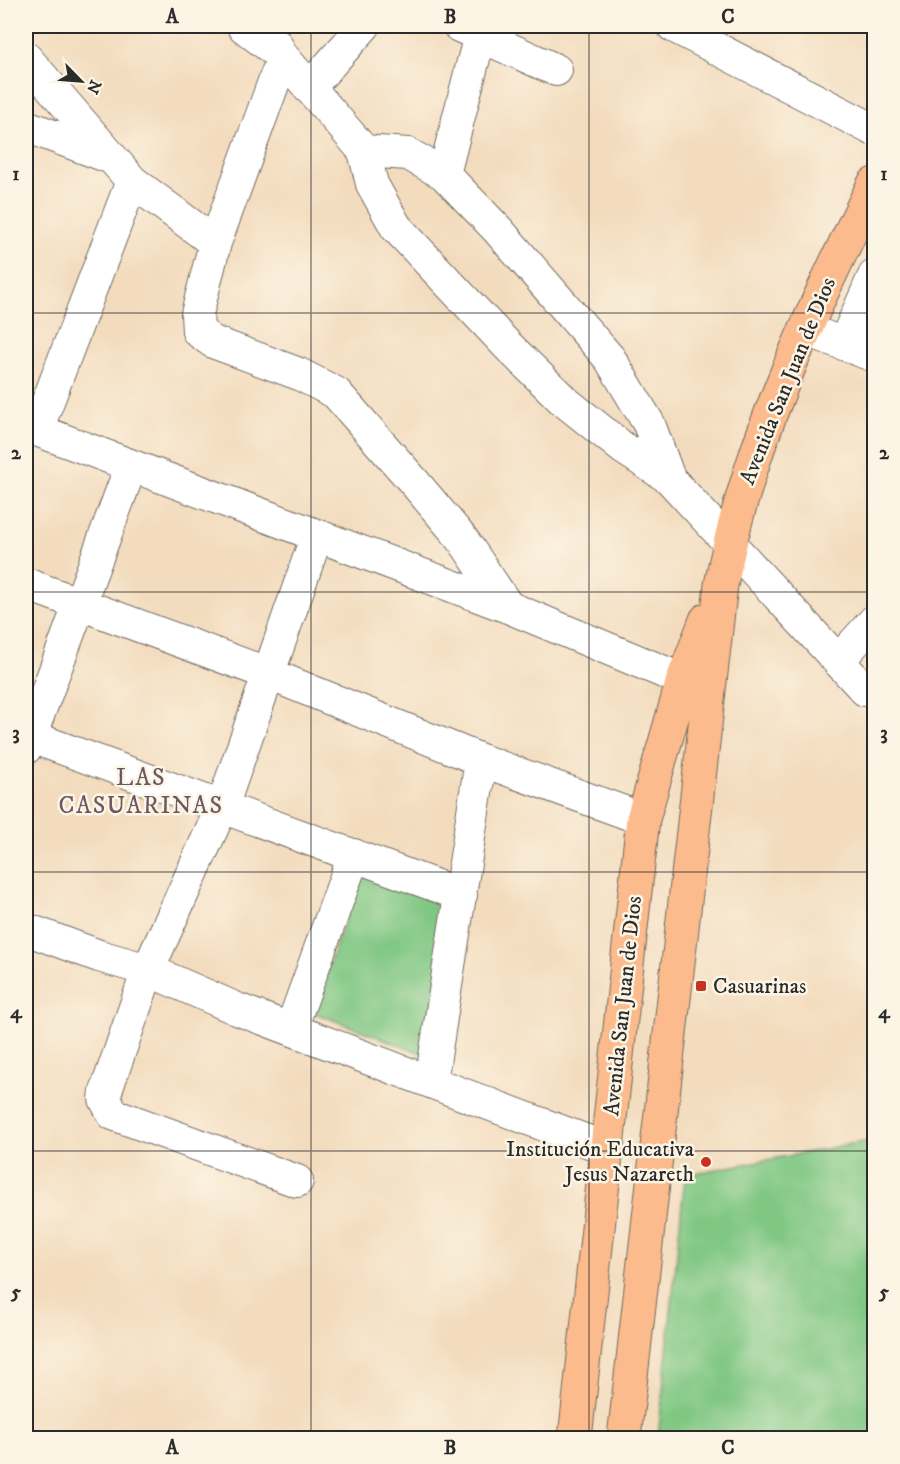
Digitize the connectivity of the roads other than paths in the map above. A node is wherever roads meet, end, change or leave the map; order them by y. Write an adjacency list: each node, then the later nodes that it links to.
1 (243, 26): 6 (street)
2 (265, 26): 6 (street)
3 (364, 26): 9 (street)
4 (673, 26): 11 (street)
5 (470, 30): 8 (street); 14 (street)
6 (283, 57): 9 (street); 16 (street)
7 (26, 58): 13 (street)
8 (556, 70)
9 (309, 88): 12 (street)
10 (26, 126): 13 (street)
11 (874, 130)
12 (364, 151): 14 (street); 24 (street)
13 (122, 170): 16 (street); 22 (street)
14 (444, 174): 24 (street)
15 (874, 184): 17 (main road, Avenida San Juan de Dios)
16 (215, 243): 30 (street)
17 (839, 256): 18 (street); 19 (main road, Avenida San Juan de Dios)
18 (874, 276): 20 (street)
19 (805, 329): 20 (street); 26 (main road, Avenida San Juan de Dios)
20 (844, 344): 21 (street)
21 (874, 356)
22 (32, 428): 23 (street)
23 (131, 466): 25 (street); 29 (street)
24 (669, 477): 26 (street)
25 (317, 535): 30 (street); 33 (street)
26 (729, 542): 28 (main road, Avenida San Juan de Dios); 32 (street)
27 (26, 584): 29 (street)
28 (721, 585): 34 (main road, Avenida San Juan de Dios); 49 (main road, Avenida San Juan de Dios)
29 (80, 604): 33 (street); 36 (street)
30 (508, 607): 34 (street)
31 (874, 621): 32 (street)
32 (838, 661): 35 (street)
33 (268, 674): 37 (street); 38 (street)
34 (682, 680): 39 (main road, Avenida San Juan de Dios)
35 (865, 690)
36 (27, 740): 38 (street)
37 (481, 760): 39 (street); 41 (street)
38 (222, 807): 40 (street); 43 (street)
39 (643, 819): 46 (main road, Avenida San Juan de Dios)
40 (354, 855): 41 (street); 44 (street)
41 (461, 895): 45 (street)
42 (26, 928): 43 (street)
43 (148, 970): 44 (street); 47 (street)
44 (291, 1029): 45 (street)
45 (431, 1082): 46 (street)
46 (608, 1149): 48 (main road, Avenida San Juan de Dios)
47 (297, 1181)
48 (575, 1438)
49 (624, 1438)

